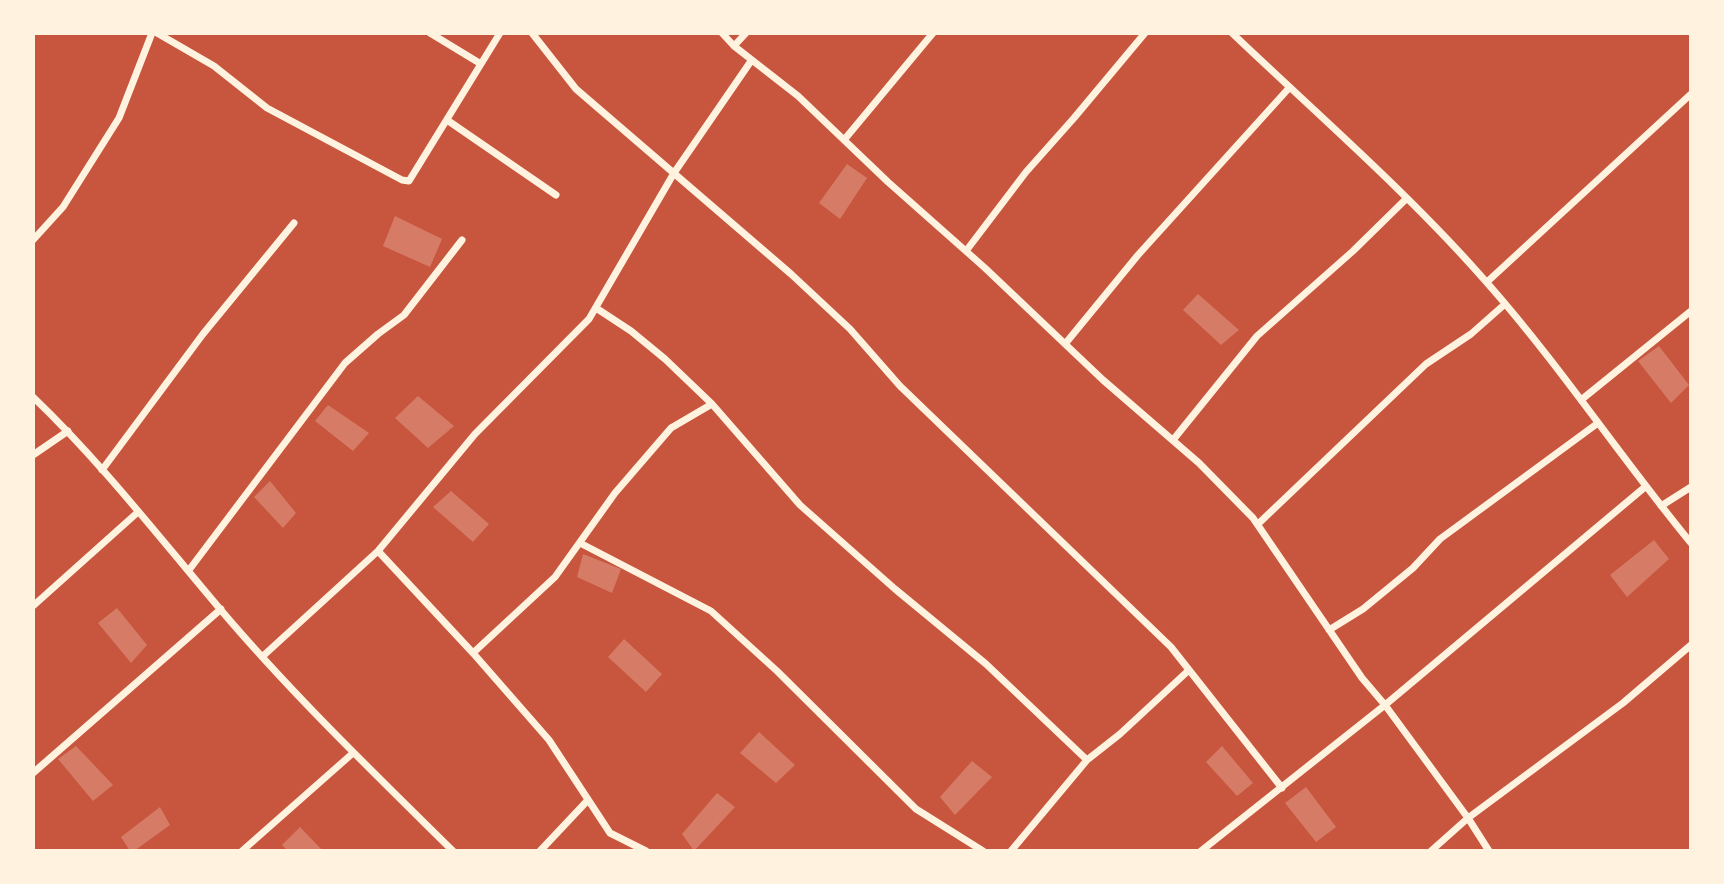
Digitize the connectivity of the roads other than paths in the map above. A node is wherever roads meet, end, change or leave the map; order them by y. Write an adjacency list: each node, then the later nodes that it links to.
1 (155, 33): 15 (street); 21 (street)
2 (430, 33): 12 (street)
3 (499, 33): 12 (street)
4 (532, 33): 17 (street)
5 (722, 33): 10 (street)
6 (746, 33): 10 (street)
7 (933, 33): 16 (street)
8 (1145, 33): 23 (street)
9 (1232, 33): 13 (street)
10 (734, 46): 11 (street)
11 (751, 61): 16 (street); 17 (street)
12 (481, 64): 15 (street)
13 (1289, 88): 19 (street); 28 (street)
14 (1691, 94): 24 (street)
15 (447, 120): 18 (street)
16 (844, 140): 23 (street)
17 (674, 173): 26 (street); 52 (street)
18 (556, 195)
19 (1406, 200): 24 (street); 34 (street)
20 (294, 223): 36 (street)
21 (33, 240)
22 (462, 240): 45 (street)
23 (966, 251): 28 (street)
24 (1487, 282): 25 (street)
25 (1506, 304): 30 (street); 41 (street)
26 (596, 308): 31 (street); 44 (street)
27 (1691, 311): 30 (street)
28 (1065, 344): 34 (street)
29 (33, 397): 33 (street)
30 (1581, 400): 32 (street)
31 (712, 404): 42 (street); 55 (street)
32 (1598, 423): 37 (street); 48 (street)
33 (68, 431): 35 (street); 36 (street)
34 (1173, 440): 41 (street)
35 (33, 455)
36 (102, 470): 40 (street)
37 (1645, 487): 39 (street); 53 (street)
38 (1691, 487): 39 (street)
39 (1661, 506): 43 (street)
40 (138, 512): 45 (street); 46 (street)
41 (1258, 524): 48 (street)
42 (580, 542): 50 (street); 64 (street)
43 (1691, 543)
44 (378, 551): 50 (street); 51 (street)
45 (189, 570): 47 (street)
46 (33, 606)
47 (221, 609): 51 (street); 56 (street)
48 (1329, 630): 53 (street)
49 (1691, 645): 59 (street)
50 (473, 653): 58 (street)
51 (263, 656): 54 (street)
52 (1189, 670): 55 (street); 57 (street)
53 (1385, 705): 57 (street); 59 (street)
54 (353, 753): 60 (street); 61 (street)
55 (1087, 760): 65 (street)
56 (33, 773)
57 (1282, 788): 66 (street)
58 (588, 800): 62 (street); 63 (street)
59 (1468, 818): 67 (street); 68 (street)
60 (242, 851)
61 (453, 851)
62 (540, 851)
63 (646, 851)
64 (983, 851)
65 (1011, 851)
66 (1202, 851)
67 (1431, 851)
68 (1489, 851)

